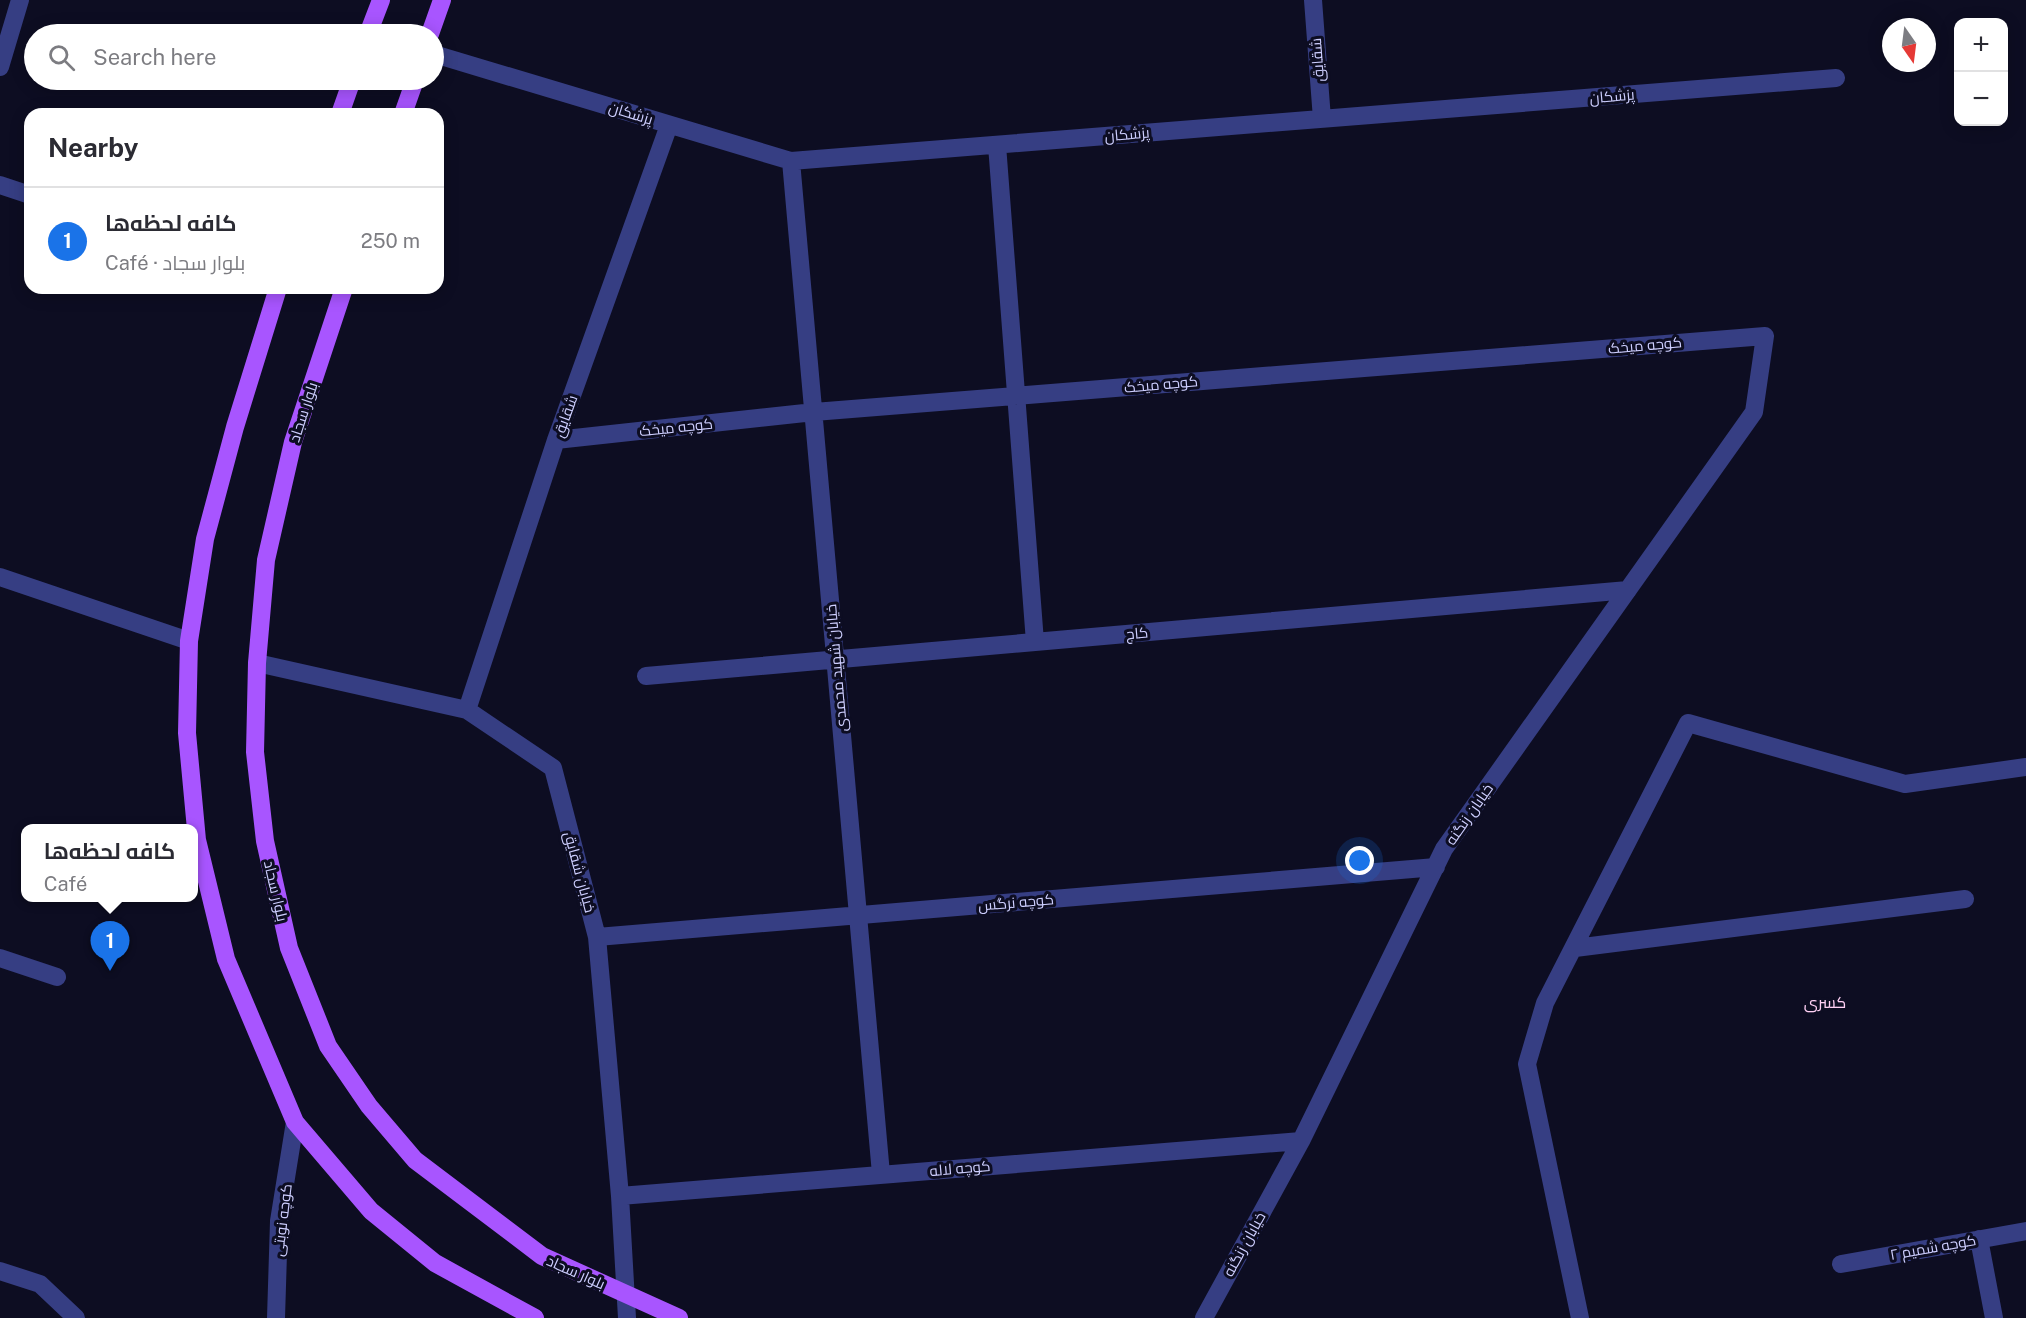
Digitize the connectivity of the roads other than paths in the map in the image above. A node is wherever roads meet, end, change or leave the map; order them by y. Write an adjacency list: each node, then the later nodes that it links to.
1 (20, 0): 8 (street)
2 (381, 0): 5 (main road)
3 (442, 0): 6 (main road)
4 (1312, 0): 14 (street, شقایق)
5 (372, 24)
6 (434, 24)
7 (444, 57): 15 (street, پزشکان)
8 (0, 67)
9 (1836, 78): 14 (street, پزشکان)
10 (348, 90): 12 (main road)
11 (411, 90): 13 (main road)
12 (342, 108)
13 (405, 108)
14 (1322, 119): 16 (street, پزشکان)
15 (669, 125): 17 (street, پزشکان); 25 (street, شقایق)
16 (997, 145): 17 (street, پزشکان); 23 (street)
17 (791, 161): 24 (street, خیابان شهید محمدی)
18 (0, 185): 19 (street)
19 (24, 193)
20 (276, 294): 28 (main road)
21 (342, 294): 31 (main road, بلوار سجاد)
22 (1766, 336): 23 (street, کوچه میخک); 27 (street, خیابان زنگنه)
23 (1016, 396): 24 (street, کوچه میخک); 29 (street)
24 (814, 412): 25 (street, کوچه میخک); 30 (street, خیابان شهید محمدی)
25 (556, 440): 33 (street, شقایق)
26 (0, 577): 28 (street)
27 (1628, 590): 29 (street, کاج); 37 (street, خیابان زنگنه)
28 (189, 641): 35 (main road)
29 (1035, 642): 30 (street, کاج)
30 (835, 659): 32 (street, کاج); 39 (street, خیابان شهید محمدی)
31 (257, 663): 33 (street, خیابان شقایق); 54 (main road, بلوار سجاد)
32 (646, 676)
33 (466, 710): 40 (street, خیابان شقایق)
34 (2026, 767): 41 (street)
35 (196, 824)
36 (198, 844): 44 (main road)
37 (1436, 867): 39 (street, کوچه نرگس); 45 (street, خیابان زنگنه)
38 (1965, 899): 41 (street)
39 (858, 915): 40 (street, کوچه نرگس); 46 (street, خیابان شهید محمدی)
40 (597, 937): 47 (street, خیابان شقایق)
41 (1575, 948): 61 (street)
42 (0, 957): 43 (street)
43 (57, 977)
44 (295, 1122): 56 (street, کوچه نوبتی); 57 (main road)
45 (1301, 1141): 46 (street, کوچه لاله); 60 (street, خیابان زنگنه)
46 (881, 1174): 47 (street, کوچه لاله)
47 (620, 1196): 54 (street, خیابان شقایق)
48 (2026, 1230): 49 (street, کوچه شمیم ۲)
49 (1979, 1239): 50 (street, کوچه شمیم ۲); 62 (street)
50 (1841, 1264)
51 (0, 1271): 52 (street)
52 (40, 1284): 53 (street); 55 (street)
53 (0, 1285)
54 (626, 1294): 58 (street, خیابان شقایق); 59 (main road, بلوار سجاد)
55 (75, 1318)
56 (276, 1318)
57 (535, 1318)
58 (627, 1318)
59 (679, 1318)
60 (1204, 1318)
61 (1580, 1318)
62 (1994, 1318)

